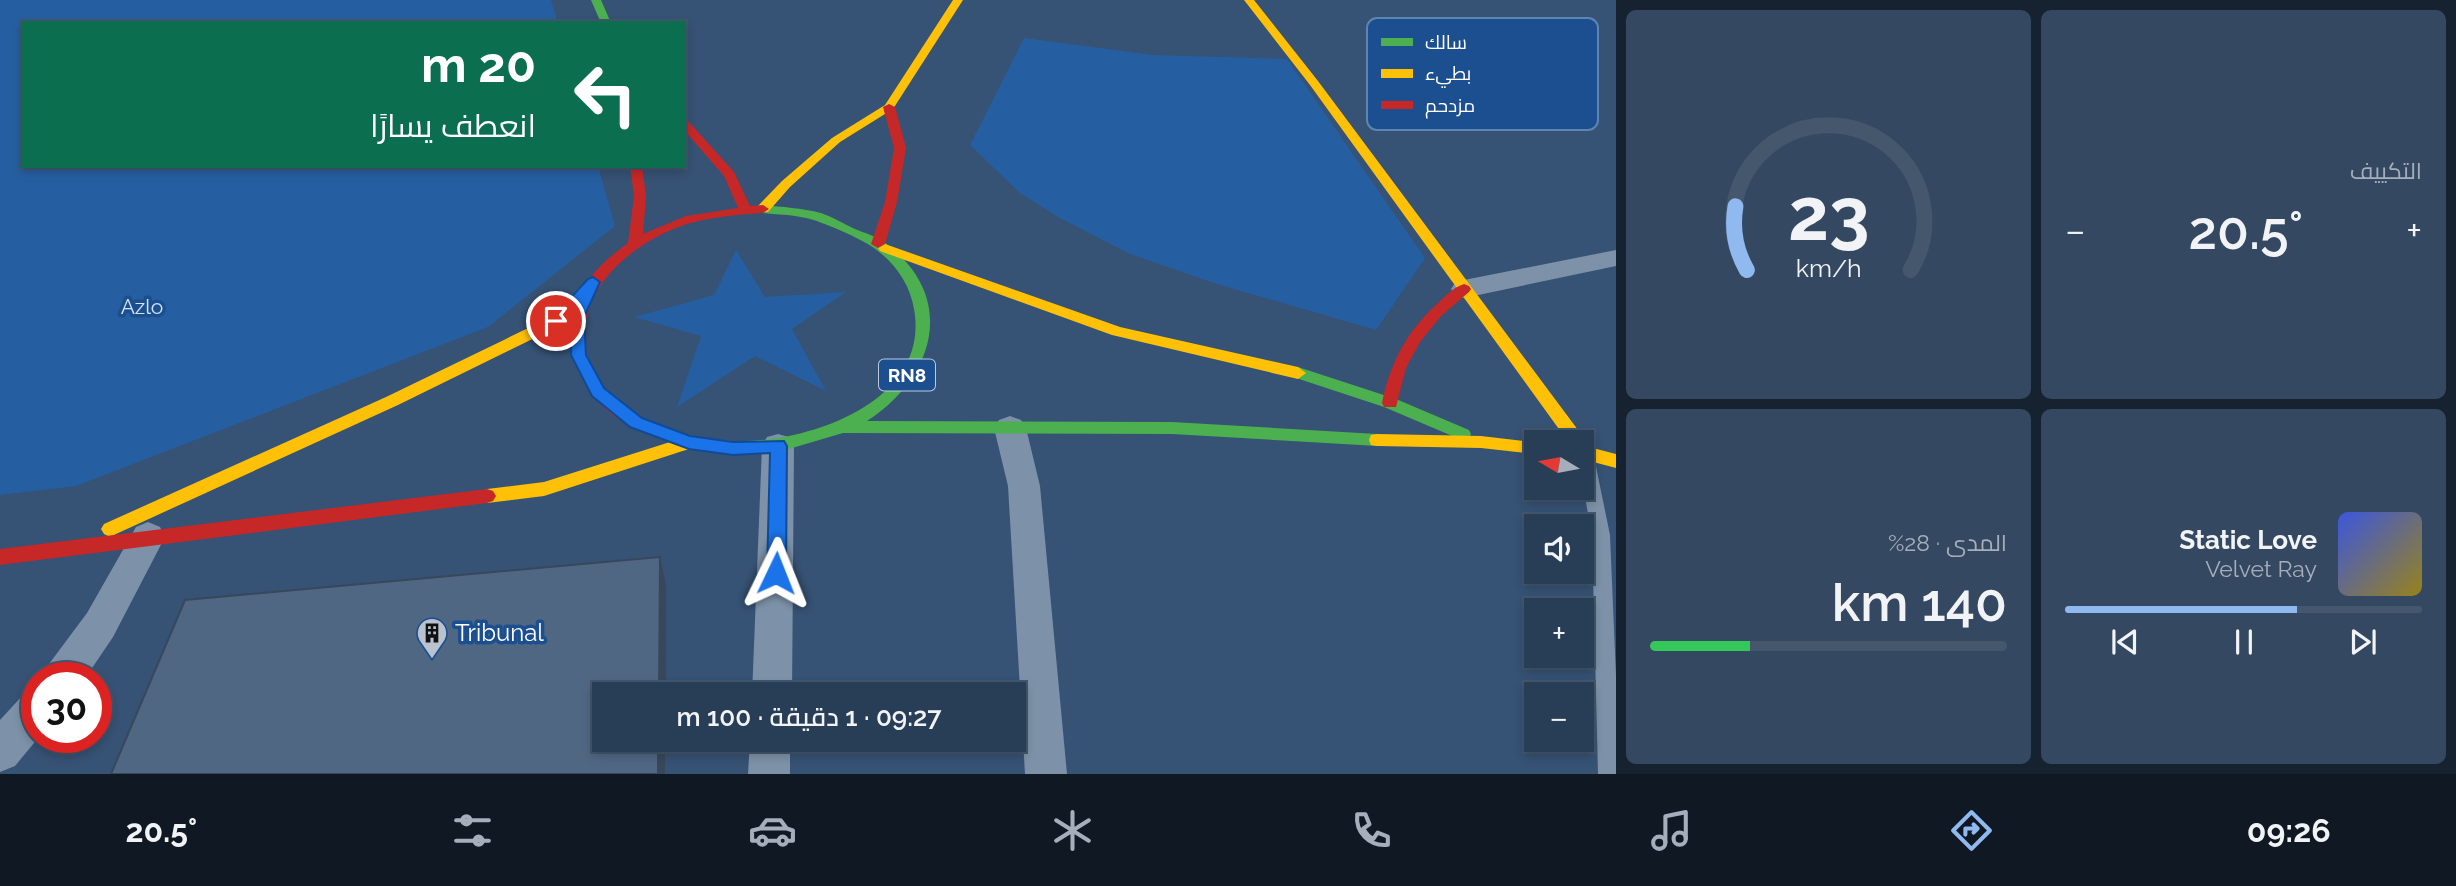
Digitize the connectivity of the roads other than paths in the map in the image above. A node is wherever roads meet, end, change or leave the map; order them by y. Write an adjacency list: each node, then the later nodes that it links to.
1 (596, 0): 4 (main road)
2 (958, 0): 5 (main road)
3 (1249, 0): 14 (main road)
4 (605, 21)
5 (889, 107): 8 (main road); 11 (main road)
6 (686, 125): 9 (main road)
7 (636, 168): 10 (main road)
8 (763, 209): 9 (main road, RN8); 11 (main road, RN8)
9 (746, 210): 10 (main road, RN8)
10 (635, 243): 13 (main road, RN8)
11 (880, 245): 15 (main road, RN8); 16 (main road, RN8)
12 (1616, 258): 14 (street)
13 (593, 282): 19 (main road, RN8); 27 (main road)
14 (1464, 289): 15 (main road); 18 (main road)
15 (1390, 403): 20 (main road, RN8)
16 (843, 427): 17 (main road, RN8); 21 (main road, RN8)
17 (1010, 428): 20 (main road, RN8); 35 (street)
18 (1568, 430)
19 (689, 442): 21 (main road, RN8); 26 (main road)
20 (1481, 442): 22 (main road, RN8)
21 (778, 446): 30 (street)
22 (1524, 446)
23 (1594, 453): 24 (main road)
24 (1616, 461)
25 (1593, 500): 36 (lane)
26 (148, 537): 27 (main road); 29 (street)
27 (66, 549): 28 (main road)
28 (0, 557)
29 (74, 662)
30 (772, 682)
31 (21, 727): 32 (street)
32 (0, 751)
33 (770, 752): 34 (street)
34 (769, 774)
35 (1046, 774)
36 (1609, 774)

